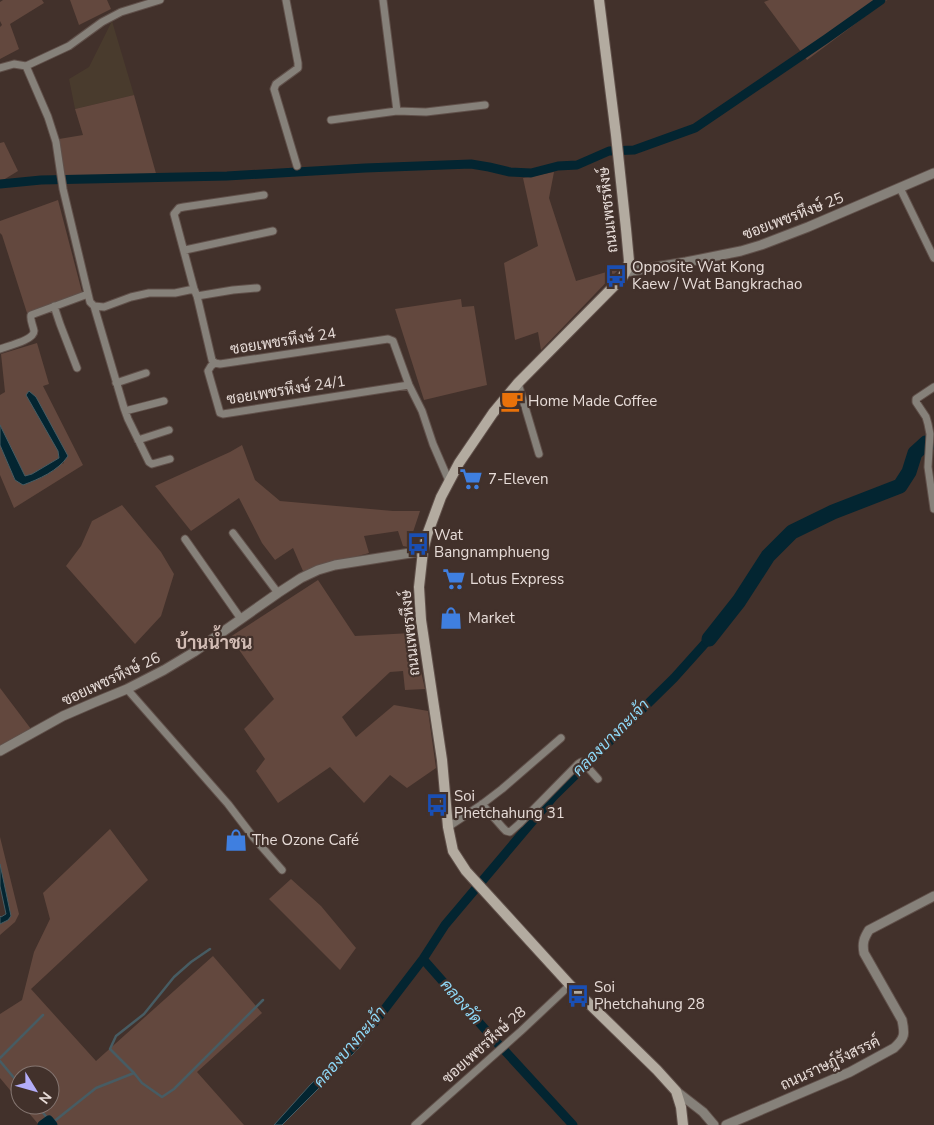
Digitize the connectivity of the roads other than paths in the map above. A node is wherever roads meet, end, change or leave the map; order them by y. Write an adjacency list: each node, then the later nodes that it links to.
1 (160, 0): 5 (street)
2 (286, 0): 10 (street)
3 (384, 0): 8 (street)
4 (599, 0): 17 (main road, ถนนเพชรหึงษ์)
5 (26, 66): 6 (street); 20 (street)
6 (0, 68)
7 (485, 105): 8 (street)
8 (397, 111): 9 (street)
9 (331, 120)
10 (297, 166)
11 (934, 173): 12 (street, ซอยเพชรหึงษ์ 25)
12 (900, 188): 16 (street); 17 (street, ซอยเพชรหึงษ์ 25)
13 (264, 195): 15 (street, ซอยเพชรหึงษ์ 24)
14 (273, 231): 15 (street)
15 (185, 250): 19 (street, ซอยเพชรหึงษ์ 24)
16 (934, 258)
17 (626, 272): 28 (main road, ถนนเพชรหึงษ์)
18 (257, 288): 19 (street)
19 (195, 292): 22 (street); 24 (street, ซอยเพชรหึงษ์ 24)
20 (88, 294): 21 (street); 22 (street)
21 (54, 306): 23 (street); 25 (street)
22 (94, 306): 27 (street)
23 (0, 349)
24 (215, 363): 29 (street, ซอยเพชรหึงษ์ 24); 29 (street, ซอยเพชรหึงษ์ 24/1)
25 (77, 368)
26 (146, 373): 27 (street)
27 (116, 382): 32 (street)
28 (518, 383): 35 (street); 37 (main road, ถนนเพชรหึงษ์)
29 (409, 385): 37 (street, ซอยเพชรหึงษ์ 24)
30 (934, 387): 38 (street)
31 (164, 401): 32 (street)
32 (125, 411): 34 (street)
33 (169, 430): 34 (street)
34 (138, 440): 36 (street)
35 (539, 454)
36 (170, 459)
37 (449, 481): 41 (main road, ถนนเพชรหึงษ์)
38 (934, 509)
39 (233, 533): 42 (street)
40 (185, 539): 43 (street)
41 (423, 551): 42 (street, ซอยเพชรหึงษ์ 26); 49 (main road, ถนนเพชรหึงษ์)
42 (278, 593): 43 (street, ซอยเพชรหึงษ์ 26)
43 (241, 619): 44 (street, ซอยเพชรหึงษ์ 26)
44 (127, 689): 46 (street, ซอยเพชรหึงษ์ 26); 50 (street)
45 (561, 738): 48 (street)
46 (0, 751)
47 (598, 779): 48 (street)
48 (482, 804): 49 (street)
49 (448, 828): 52 (main road, ถนนเพชรหึงษ์)
50 (282, 870)
51 (934, 896): 57 (street, ถนนราษฎ์รังสรรค์)
52 (570, 985): 53 (main road, ถนนเพชรหึงษ์); 54 (street, ซอยเพชรหึงษ์ 28)
53 (676, 1091): 55 (main road, ถนนเพชรหึงษ์); 56 (street)
54 (415, 1125)
55 (683, 1125)
56 (714, 1125)
57 (726, 1125)

